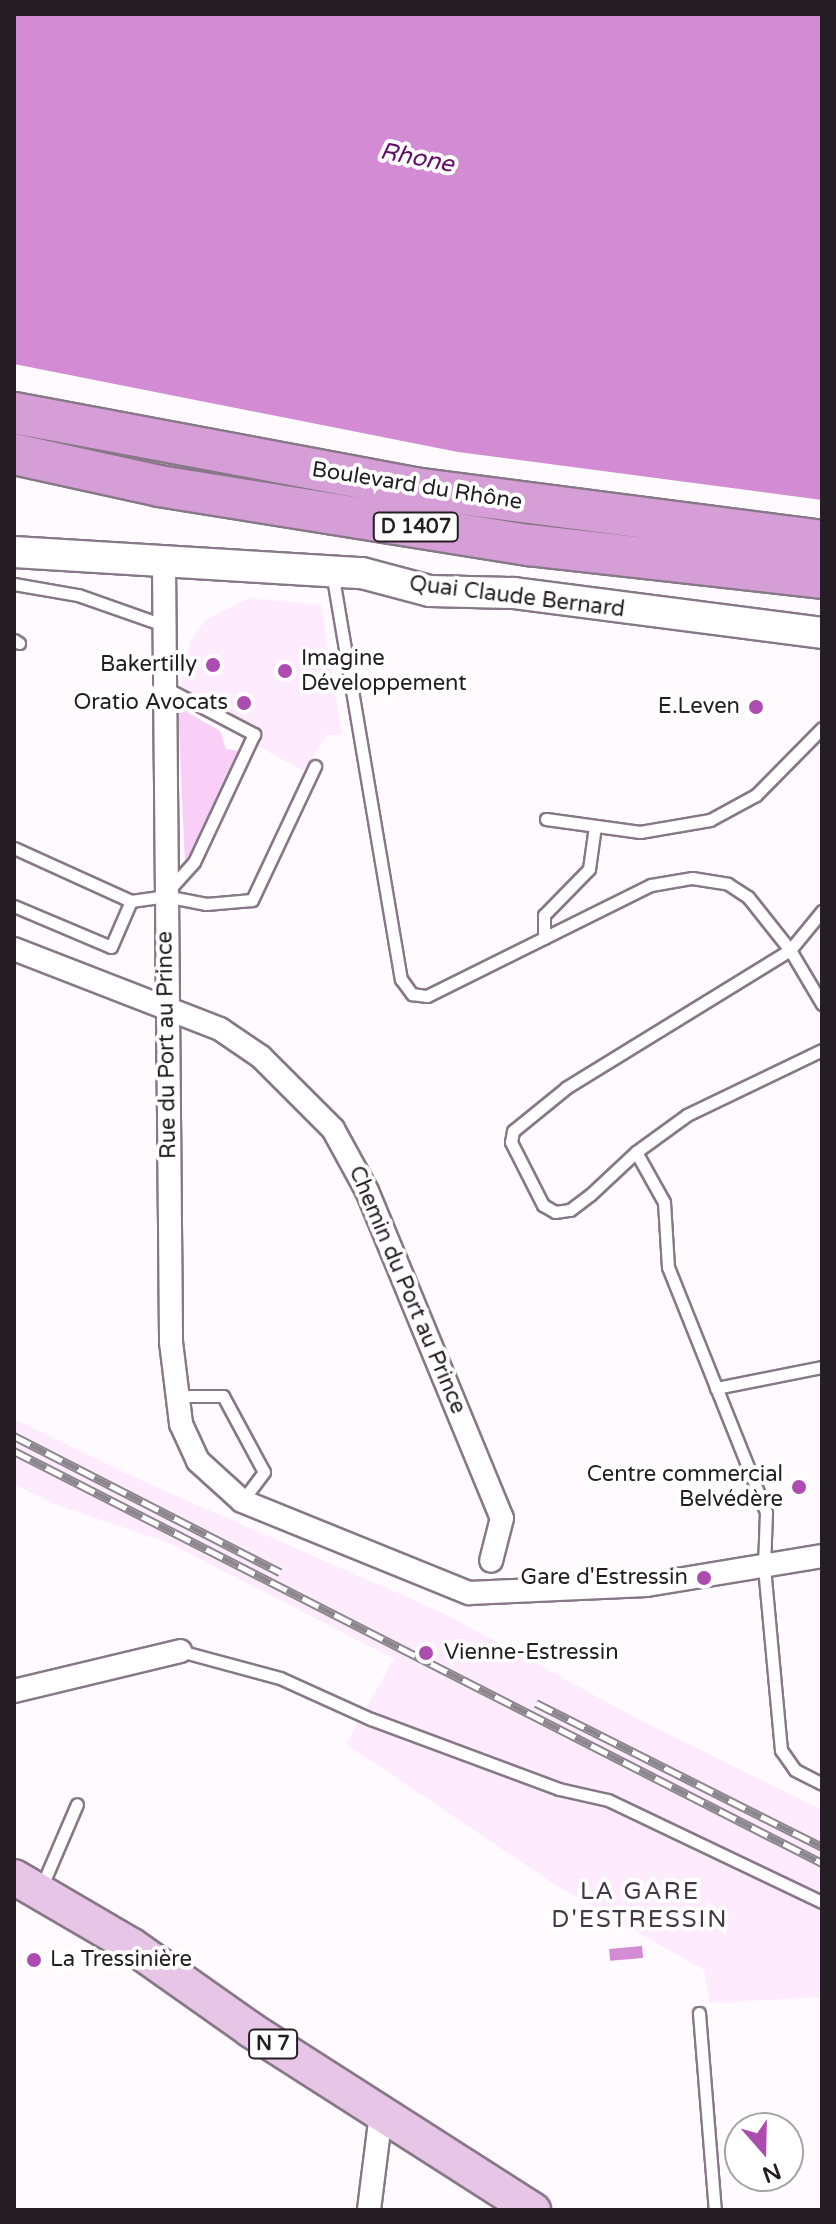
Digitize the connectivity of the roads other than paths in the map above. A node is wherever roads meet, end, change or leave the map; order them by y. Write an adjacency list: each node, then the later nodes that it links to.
1 (14, 413): 3 (highway, Boulevard du Rhône / D 1407)
2 (14, 454): 7 (highway, Boulevard du Rhône / D 1407)
3 (822, 541)
4 (14, 552): 5 (main road, Quai Claude Bernard)
5 (164, 565): 6 (main road, Quai Claude Bernard); 9 (street, Rue du Port au Prince)
6 (332, 571): 10 (main road, Quai Claude Bernard); 21 (lane)
7 (822, 578)
8 (14, 584): 9 (lane)
9 (166, 626): 11 (street, Rue du Port au Prince)
10 (822, 633)
11 (162, 687): 17 (street, Rue du Port au Prince); 17 (lane)
12 (822, 728): 15 (lane)
13 (315, 766): 17 (lane)
14 (546, 819): 15 (lane)
15 (595, 826): 21 (lane)
16 (14, 848): 18 (lane)
17 (165, 896): 18 (lane); 25 (street, Rue du Port au Prince)
18 (131, 901): 19 (lane)
19 (14, 906)
20 (822, 911): 23 (lane)
21 (544, 938): 23 (lane)
22 (14, 949): 25 (street, Chemin du Port au Prince)
23 (790, 950): 24 (lane); 27 (lane)
24 (822, 1004)
25 (166, 1006): 30 (street, Rue du Port au Prince); 33 (street, Chemin du Port au Prince)
26 (822, 1050): 27 (lane)
27 (636, 1152): 29 (lane)
28 (822, 1367): 29 (lane)
29 (716, 1388): 34 (lane)
30 (175, 1396): 31 (street, Rue du Port au Prince); 31 (lane)
31 (242, 1501): 34 (street)
32 (822, 1556): 34 (street)
33 (491, 1561)
34 (764, 1567): 37 (lane)
35 (180, 1651): 36 (street); 40 (lane)
36 (14, 1691)
37 (822, 1784)
38 (77, 1804): 39 (lane)
39 (27, 1884): 42 (main road, N 7)
40 (822, 1902)
41 (699, 2013): 45 (lane)
42 (381, 2114): 43 (street); 44 (main road, N 7)
43 (369, 2210)
44 (533, 2210)
45 (715, 2210)

